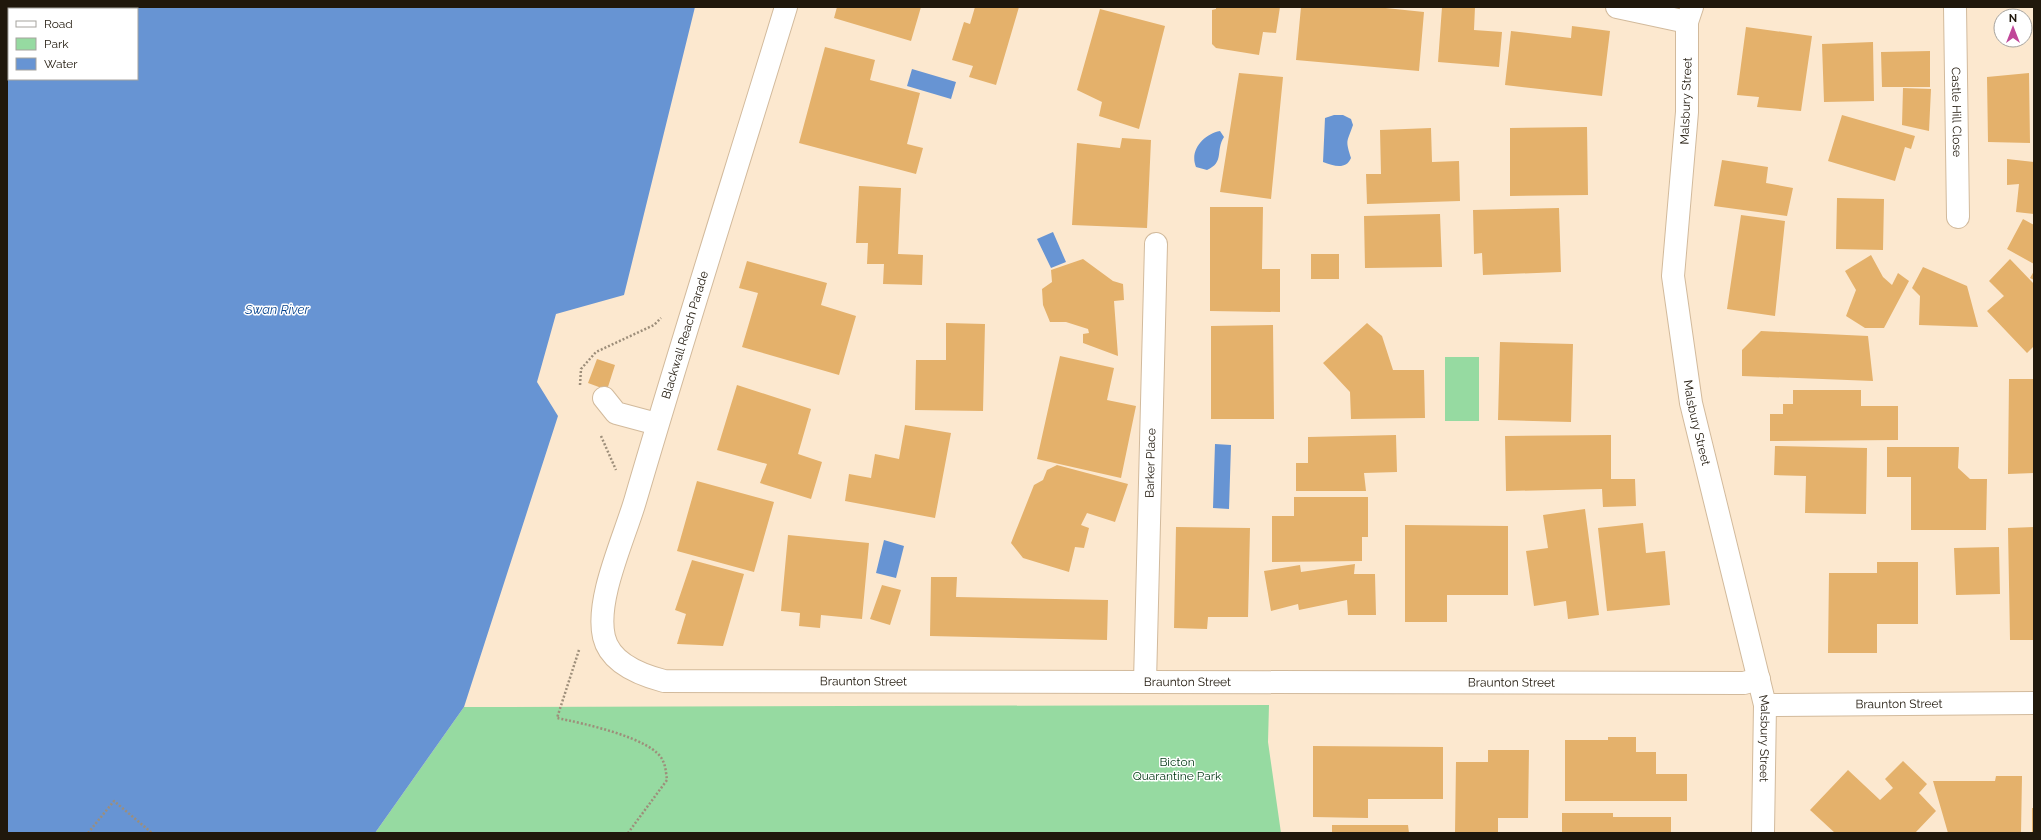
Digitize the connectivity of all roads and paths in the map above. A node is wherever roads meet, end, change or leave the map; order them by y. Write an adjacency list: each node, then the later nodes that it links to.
1 (786, 7): 8 (street, Blackwall Reach Parade)
2 (1617, 7): 4 (street)
3 (1955, 7): 5 (street, Castle Hill Close)
4 (1689, 14): 10 (street, Malsbury Street)
5 (1958, 217)
6 (1156, 244): 11 (street, Barker Place)
7 (604, 398): 8 (street)
8 (657, 424): 9 (street, Blackwall Reach Parade)
9 (620, 661): 11 (street, Braunton Street)
10 (1759, 679): 11 (street, Braunton Street); 13 (street, Malsbury Street)
11 (1145, 682)
12 (2034, 703): 13 (street, Braunton Street)
13 (1764, 705): 16 (street, Malsbury Street)
14 (88, 833): 15 (path)
15 (152, 833)
16 (1763, 833)

